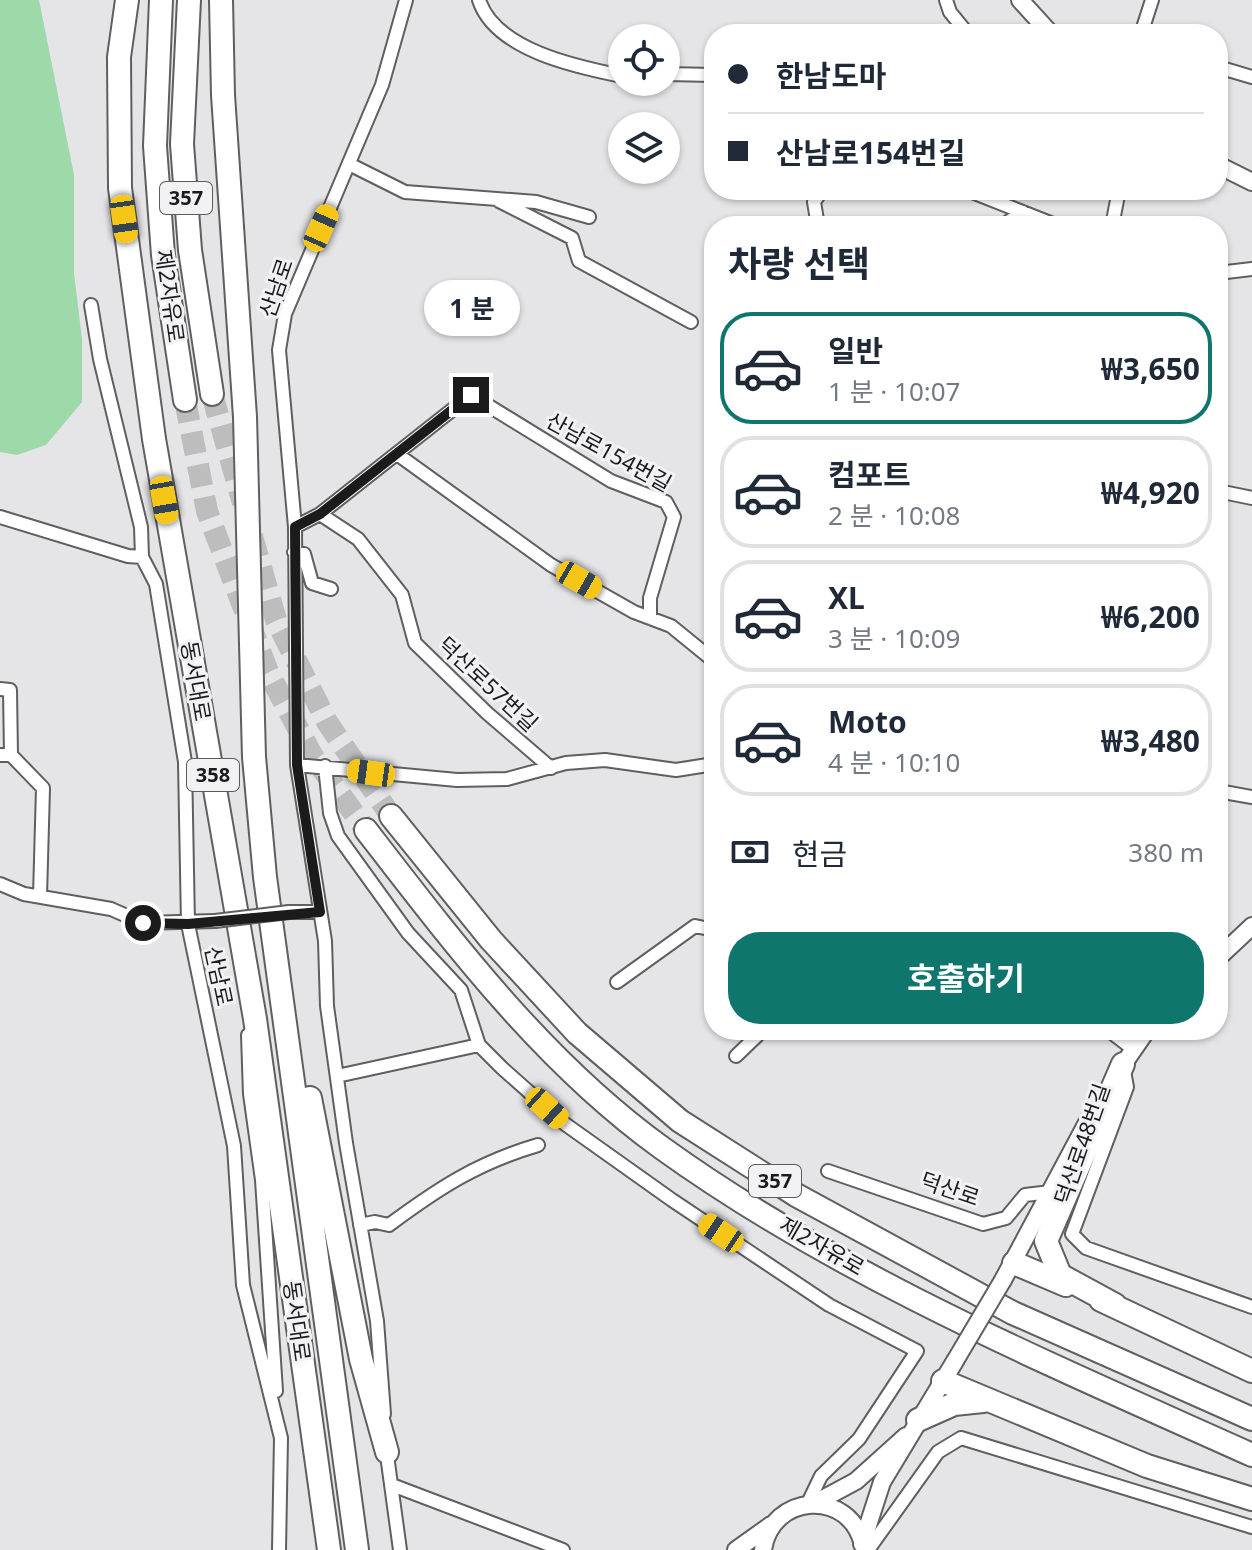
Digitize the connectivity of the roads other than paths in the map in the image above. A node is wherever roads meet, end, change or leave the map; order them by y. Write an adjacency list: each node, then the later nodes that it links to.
1 (127, 0): 62 (highway, 동서대로 / 358)
2 (161, 0): 32 (highway, 제2자유로 / 357)
3 (189, 0): 31 (highway, 제2자유로 / 357)
4 (221, 0): 60 (highway, 동서대로 / 358)
5 (406, 0): 18 (street, 산남로)
6 (479, 0): 14 (street)
7 (946, 0): 10 (street)
8 (1020, 0): 11 (street)
9 (1152, 0): 12 (street)
10 (960, 24)
11 (1042, 24)
12 (1144, 24)
13 (1228, 70): 17 (street)
14 (608, 72)
15 (680, 74): 16 (street)
16 (704, 75)
17 (1252, 77)
18 (349, 164): 21 (street); 38 (street, 산남로)
19 (1228, 170): 20 (street)
20 (1252, 182)
21 (489, 196): 26 (street); 30 (street)
22 (992, 200): 23 (street)
23 (1023, 212): 24 (street); 25 (street)
24 (1017, 216)
25 (1033, 216)
26 (589, 217)
27 (1252, 269): 28 (street)
28 (1228, 272)
29 (91, 305): 40 (street, 산남로)
30 (691, 322)
31 (212, 394)
32 (185, 400)
33 (397, 454): 36 (street, 산남로154번길); 42 (street); 42 (street, 산남로154번길)
34 (1228, 493): 35 (street)
35 (1252, 498)
36 (320, 514): 38 (street, 산남로154번길); 49 (street, 덕산로57번길)
37 (0, 517): 40 (street)
38 (295, 527): 39 (street, 산남로)
39 (294, 552): 41 (street); 47 (street, 산남로)
40 (142, 557): 57 (street, 산남로)
41 (331, 589)
42 (650, 618): 43 (street)
43 (704, 653)
44 (0, 689): 45 (street)
45 (5, 755): 55 (street)
46 (704, 764): 49 (street)
47 (297, 765): 48 (street); 56 (street, 산남로)
48 (325, 766): 49 (street); 67 (street)
49 (551, 768)
50 (1228, 793): 51 (street)
51 (1252, 797)
52 (391, 816): 81 (highway, 제2자유로 / 357)
53 (366, 830): 85 (highway, 제2자유로 / 357)
54 (0, 884): 55 (street)
55 (40, 896): 57 (street)
56 (320, 912): 57 (street, bridge); 70 (street, 산남로)
57 (188, 924): 83 (street, 산남로)
58 (1252, 926): 61 (street)
59 (704, 928): 63 (street)
60 (274, 936): 84 (highway); 94 (highway, 동서대로 / 358)
61 (1228, 949)
62 (245, 960): 83 (street); 93 (highway, 동서대로 / 358)
63 (617, 982)
64 (753, 1040): 68 (street)
65 (1117, 1040): 69 (street)
66 (1140, 1040): 69 (street)
67 (479, 1045): 70 (street); 88 (street)
68 (736, 1056)
69 (1128, 1056): 73 (street); 76 (highway); 77 (street, 덕산로48번길)
70 (337, 1076): 74 (street, 산남로)
71 (538, 1145): 74 (street)
72 (828, 1171): 73 (street, 덕산로)
73 (1051, 1192): 75 (street)
74 (360, 1225): 84 (street, 산남로)
75 (1009, 1272): 76 (highway); 79 (street, bridge)
76 (1115, 1305): 78 (highway)
77 (1252, 1307)
78 (1252, 1371)
79 (943, 1381): 80 (highway); 82 (street)
80 (985, 1401): 82 (highway); 87 (highway)
81 (1252, 1419)
82 (914, 1426): 88 (street); 91 (street)
83 (281, 1438): 92 (street, 산남로)
84 (387, 1452): 86 (street, 산남로)
85 (1252, 1455)
86 (392, 1485): 95 (street, 산남로); 96 (street)
87 (1252, 1499)
88 (812, 1503): 89 (street); 91 (street)
89 (771, 1525): 97 (street); 98 (street)
90 (1252, 1527): 91 (street)
91 (865, 1548)
92 (279, 1550)
93 (329, 1550)
94 (357, 1550)
95 (400, 1550)
96 (563, 1550)
97 (736, 1550)
98 (763, 1550)

